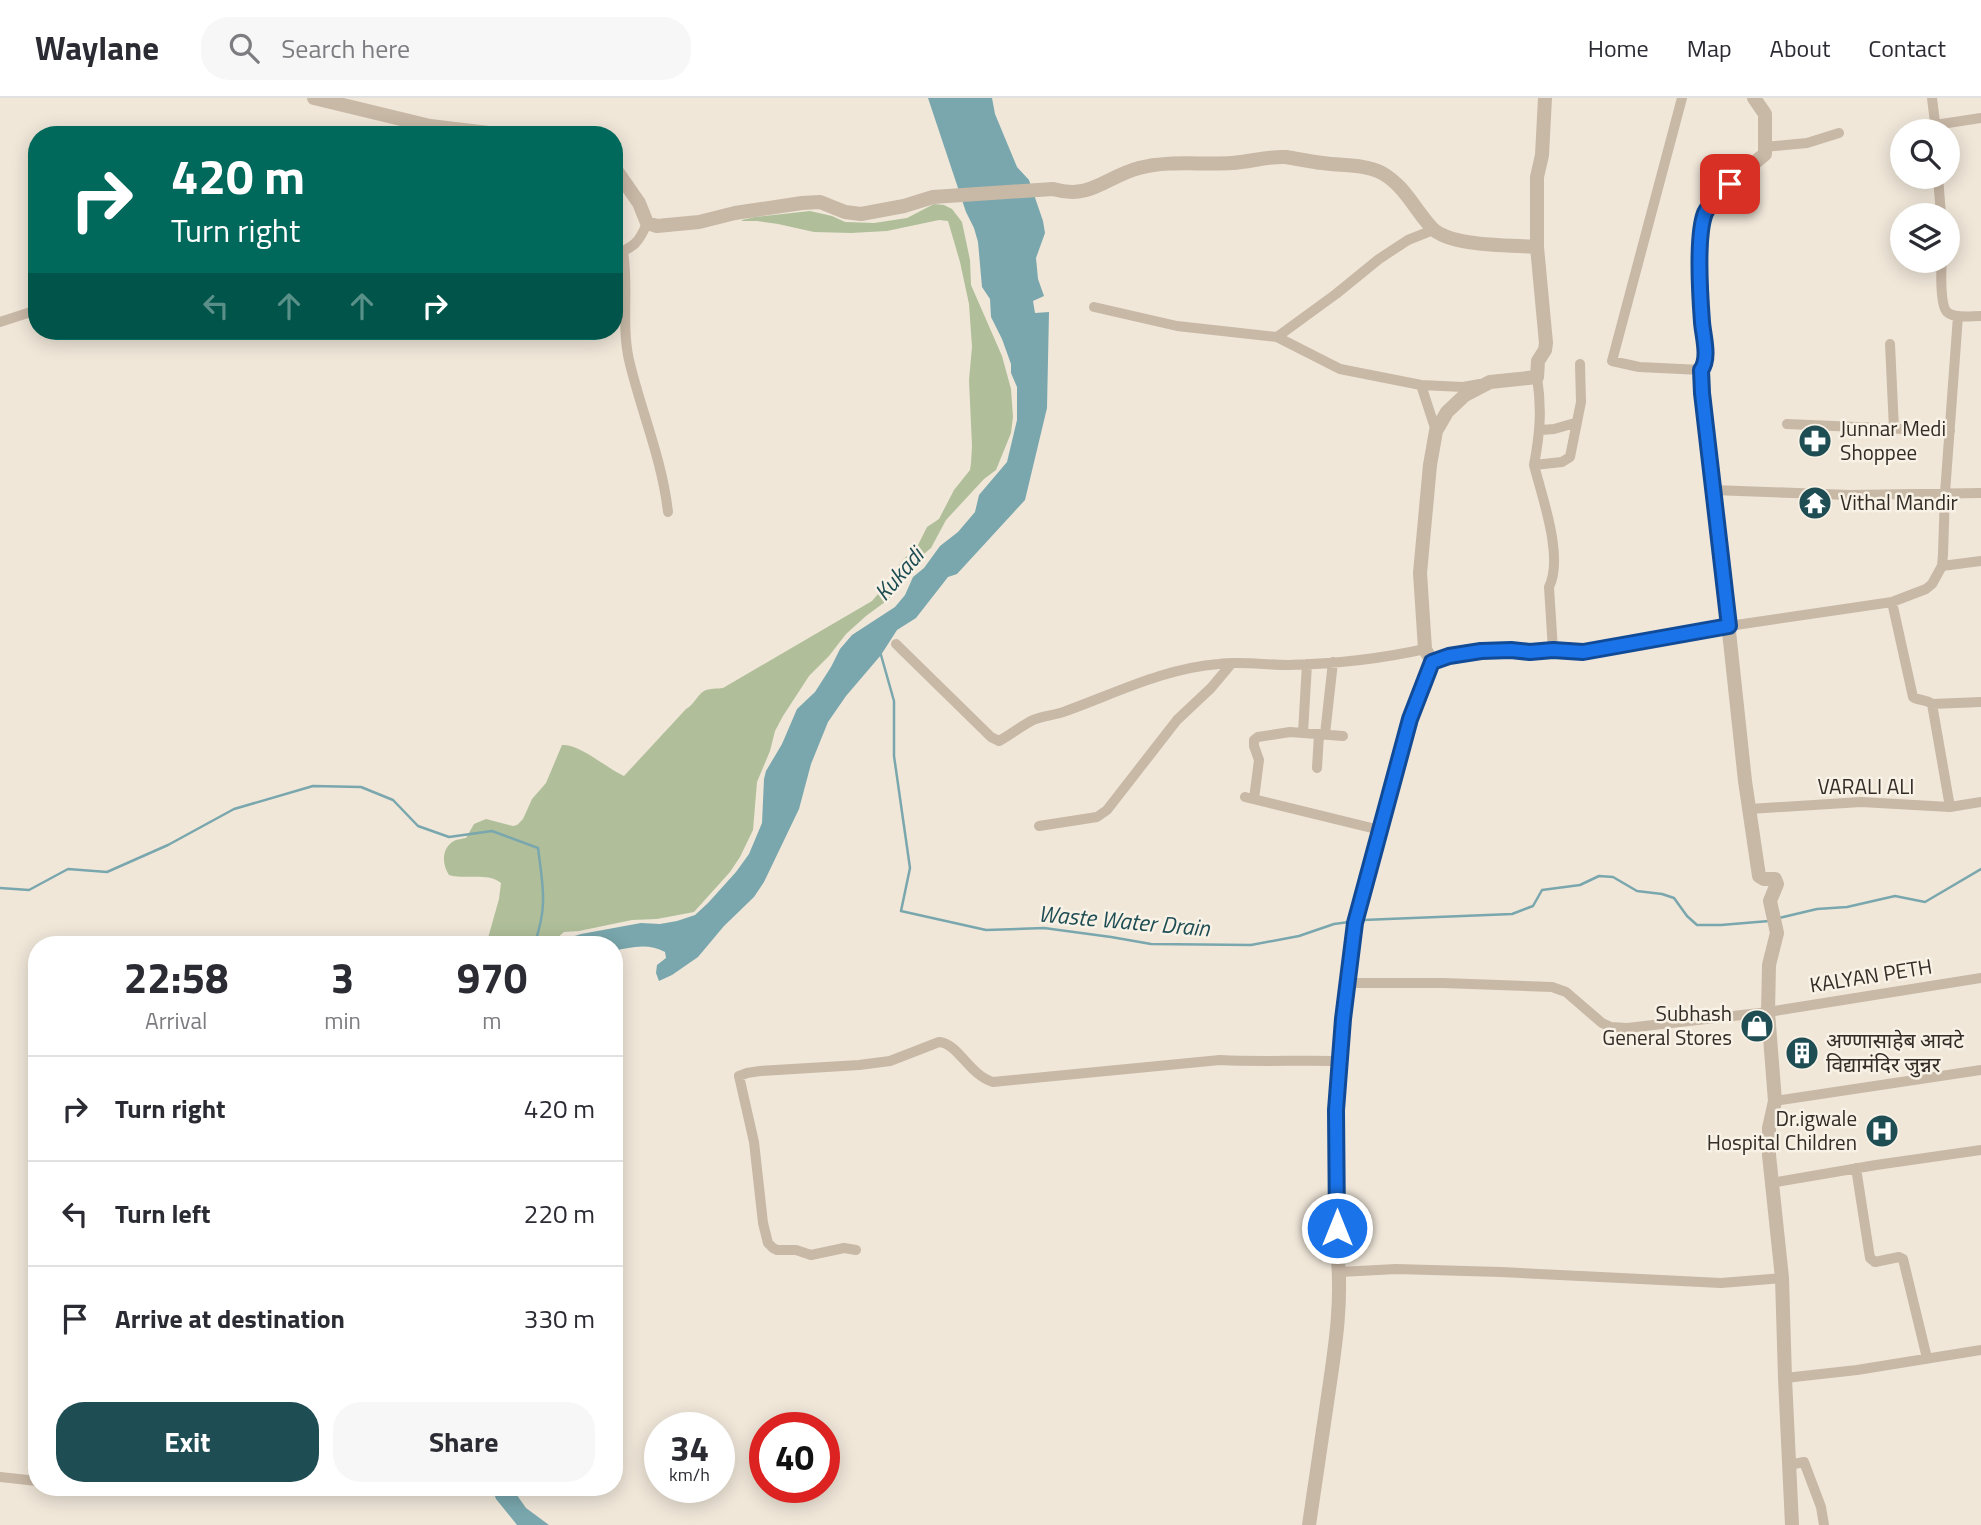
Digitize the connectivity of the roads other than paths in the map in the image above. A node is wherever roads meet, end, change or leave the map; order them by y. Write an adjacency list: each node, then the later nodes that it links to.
1 (314, 98): 9 (street)
2 (1545, 98): 15 (street)
3 (1682, 98): 27 (street)
4 (1754, 98): 11 (street)
5 (1932, 98): 7 (street)
6 (1981, 118): 8 (street)
7 (1935, 119)
8 (1960, 123)
9 (430, 126)
10 (1839, 133): 11 (street)
11 (1765, 147): 27 (street)
12 (623, 180): 13 (street)
13 (647, 223): 14 (street); 16 (street)
14 (1433, 230): 15 (street); 24 (street)
15 (1537, 247): 28 (street)
16 (623, 251)
17 (623, 263): 41 (street)
18 (1942, 273): 21 (street)
19 (1094, 307): 24 (street)
20 (28, 313): 23 (street)
21 (1958, 316): 22 (street); 36 (street)
22 (1981, 316)
23 (0, 322)
24 (1277, 337): 30 (street)
25 (1891, 344): 33 (street)
26 (1580, 364): 31 (street)
27 (1701, 370): 38 (street)
28 (1537, 377): 29 (street); 34 (street)
29 (1490, 382): 30 (street); 35 (street)
30 (1420, 385): 35 (street)
31 (1575, 423): 34 (street); 37 (street)
32 (1787, 424): 33 (street)
33 (1894, 429): 36 (street)
34 (1541, 430): 37 (street)
35 (1436, 431): 48 (street)
36 (1950, 431): 39 (street)
37 (1534, 465): 47 (street)
38 (1713, 490): 39 (street); 45 (street)
39 (1945, 493): 40 (street); 43 (street)
40 (1981, 493)
41 (668, 512)
42 (1981, 561): 43 (street)
43 (1942, 566): 44 (street)
44 (1892, 602): 45 (street); 53 (street)
45 (1729, 626): 47 (street); 60 (street)
46 (896, 644): 50 (street)
47 (1553, 650): 48 (street)
48 (1429, 655): 49 (street); 62 (street)
49 (1333, 662): 51 (street); 55 (street)
50 (1231, 663): 51 (street); 61 (street)
51 (1307, 664): 54 (street)
52 (1981, 702): 53 (street)
53 (1932, 704): 59 (street)
54 (1303, 733): 55 (street); 62 (street)
55 (1322, 734): 56 (street); 57 (street)
56 (1343, 736)
57 (1317, 768)
58 (1981, 802): 59 (street, VARALI ALI)
59 (1950, 807): 60 (street, VARALI ALI)
60 (1750, 809): 65 (street)
61 (1039, 825)
62 (1380, 830): 64 (street)
63 (1981, 978): 65 (street, KALYAN PETH)
64 (1347, 984): 65 (street, KALYAN PETH); 66 (street)
65 (1768, 1012): 68 (street)
66 (1339, 1061): 72 (street); 73 (street)
67 (1981, 1070): 68 (street)
68 (1775, 1101): 71 (street)
69 (1981, 1150): 70 (street)
70 (1856, 1168): 71 (street); 76 (street)
71 (1771, 1183): 74 (street)
72 (856, 1250)
73 (1340, 1272): 74 (street); 81 (street)
74 (1782, 1278): 77 (street)
75 (1981, 1350): 76 (street)
76 (1927, 1358): 77 (street)
77 (1785, 1378): 78 (street)
78 (1789, 1465): 82 (street); 83 (street)
79 (0, 1477): 80 (street)
80 (28, 1480)
81 (1309, 1525)
82 (1792, 1525)
83 (1824, 1525)

